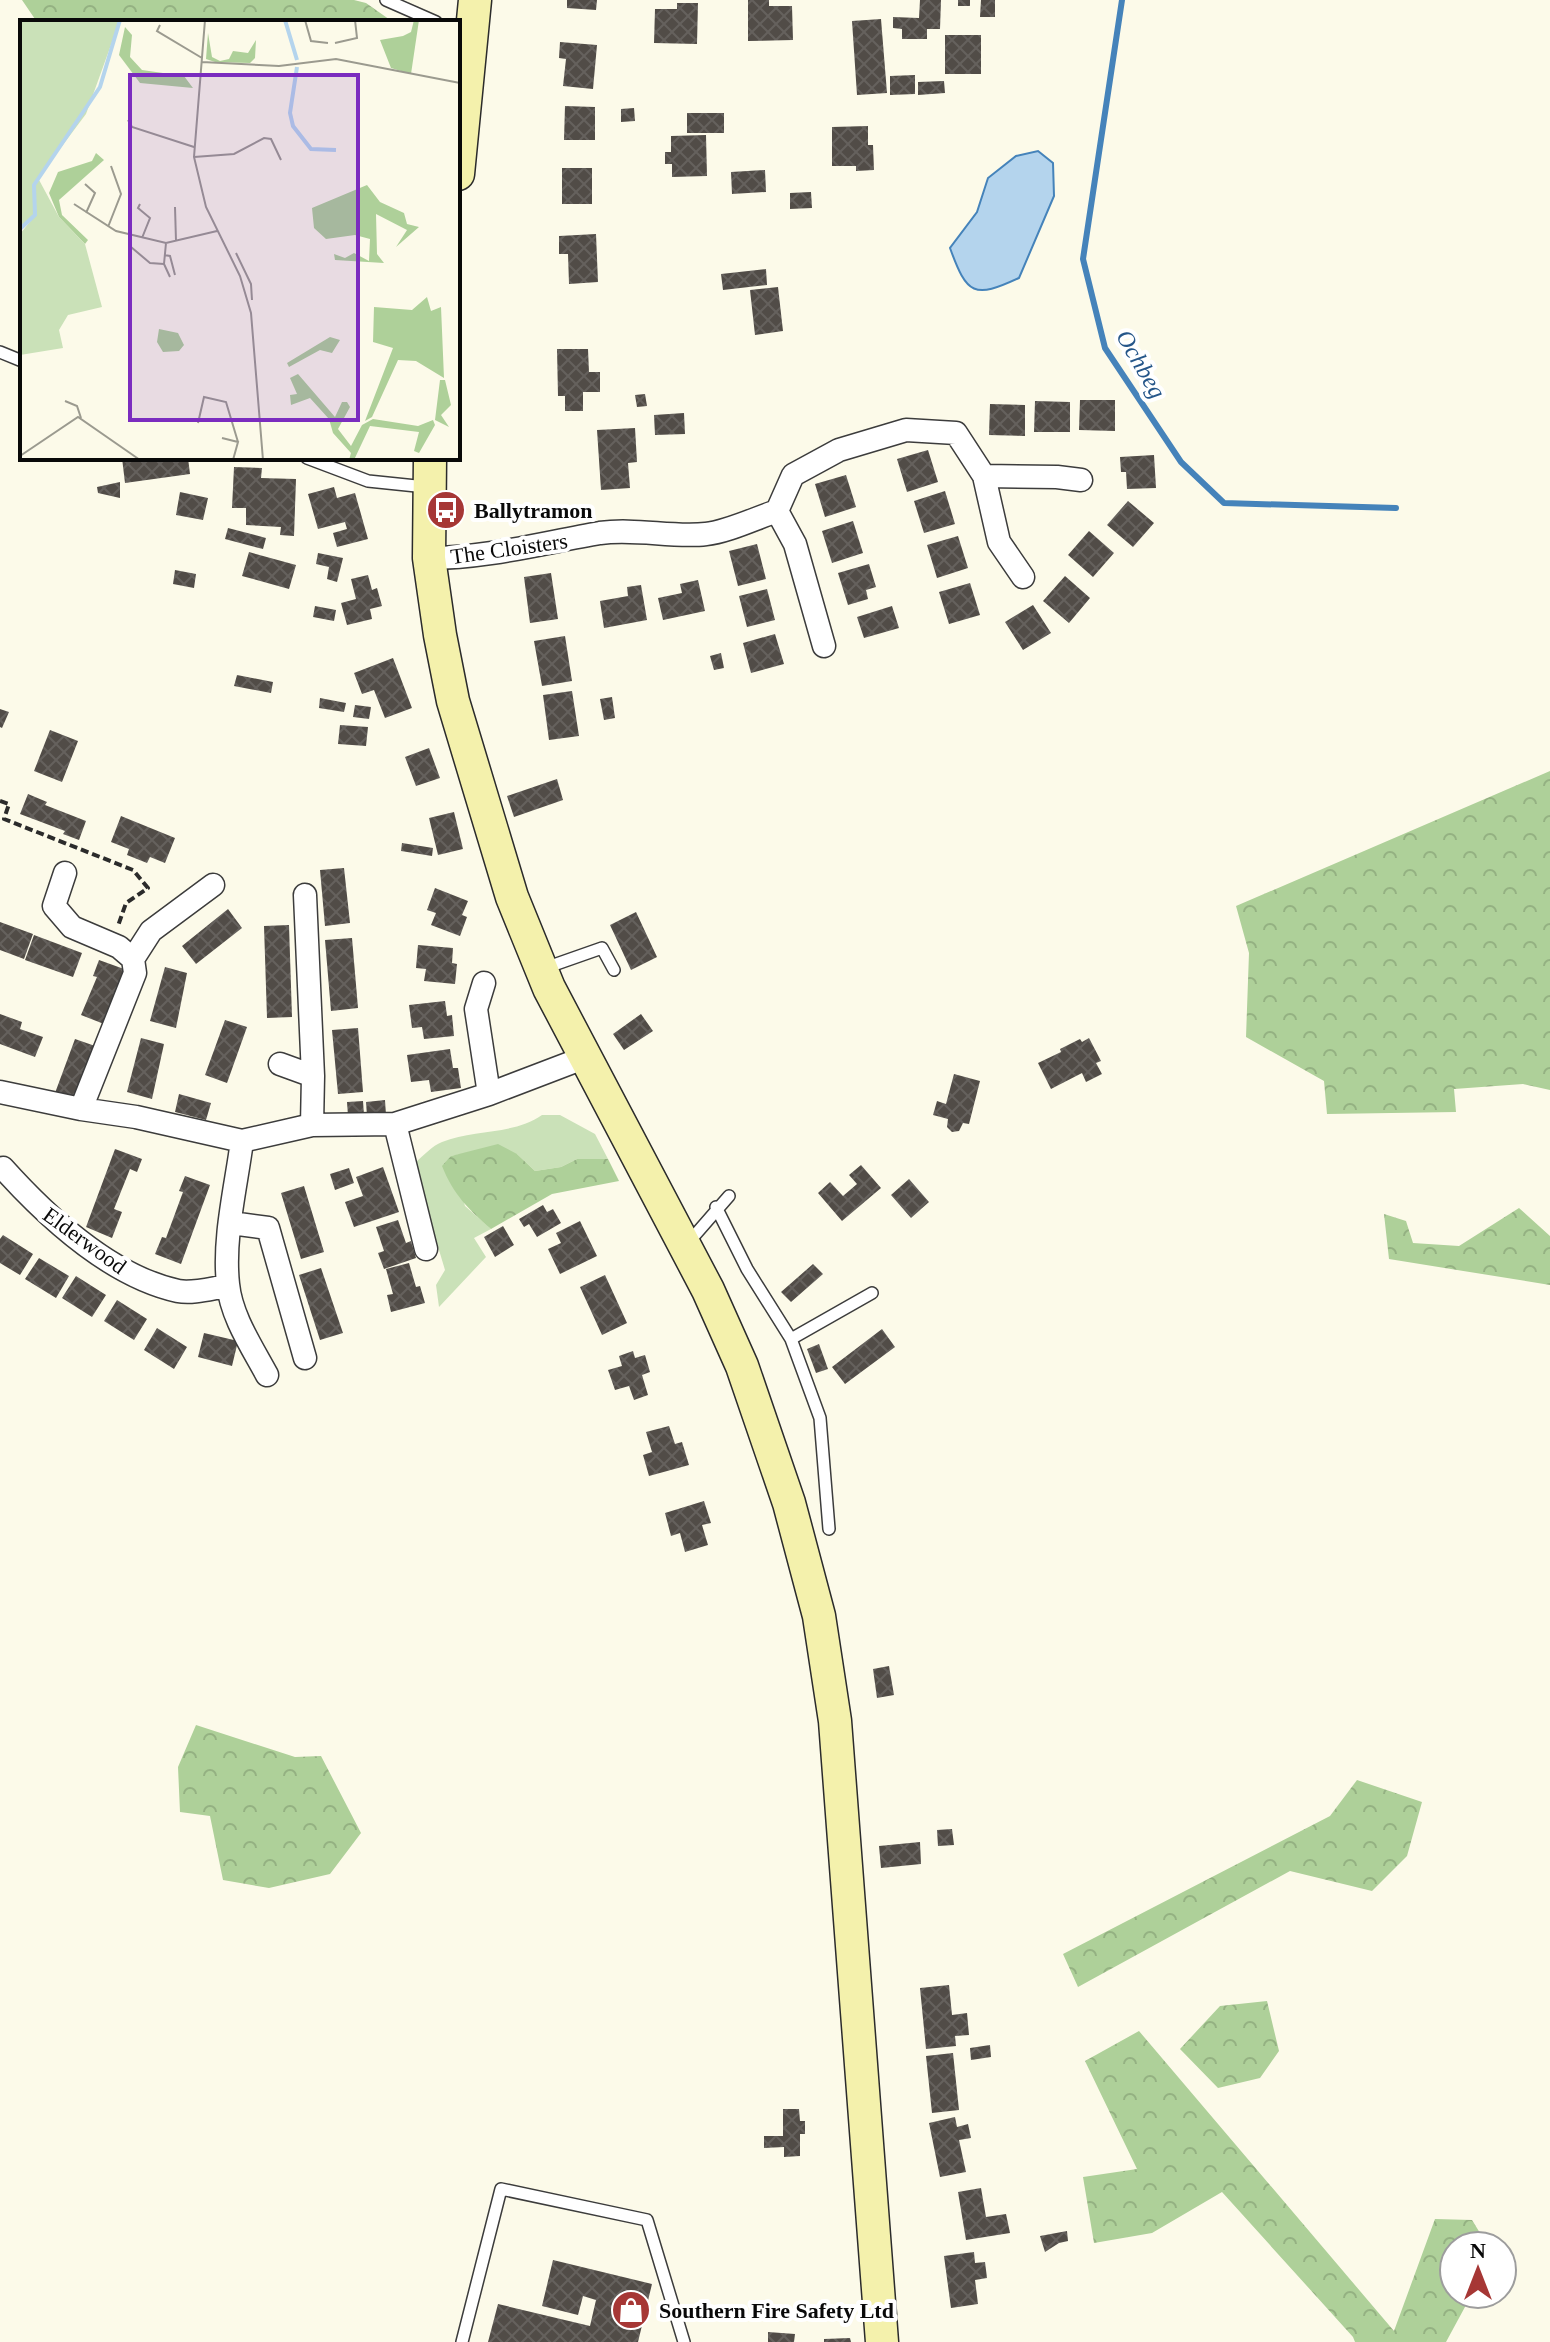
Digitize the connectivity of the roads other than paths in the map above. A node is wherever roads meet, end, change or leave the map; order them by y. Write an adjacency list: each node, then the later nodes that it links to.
1 (386, 0): 3 (lane)
2 (475, 0): 4 (main road)
3 (431, 20)
4 (465, 32): 5 (main road)
5 (460, 133)
6 (0, 352): 7 (lane)
7 (20, 360)
8 (312, 460): 9 (lane)
9 (429, 473): 13 (main road)
10 (984, 476): 11 (street); 12 (street); 14 (street)
11 (1081, 480)
12 (777, 511): 13 (street, The Cloisters); 15 (street)
13 (429, 558): 20 (main road)
14 (1023, 577)
15 (824, 646)
16 (65, 873): 19 (street)
17 (213, 885): 19 (street)
18 (305, 895): 25 (street)
19 (133, 959): 28 (street)
20 (541, 969): 21 (lane); 23 (main road)
21 (614, 970)
22 (484, 983): 27 (street)
23 (586, 1057): 27 (street); 36 (main road)
24 (280, 1064): 25 (street)
25 (313, 1076): 30 (street)
26 (0, 1092): 28 (street)
27 (489, 1094): 29 (street)
28 (81, 1109): 31 (street)
29 (395, 1124): 30 (street); 37 (street)
30 (312, 1125): 31 (street)
31 (242, 1141): 35 (street)
32 (3, 1168): 38 (street, Elderwood)
33 (729, 1196): 34 (lane)
34 (716, 1207): 36 (lane); 40 (lane)
35 (231, 1223): 38 (street); 41 (street)
36 (685, 1246): 46 (main road)
37 (426, 1249)
38 (228, 1286): 42 (street)
39 (872, 1293): 40 (lane)
40 (791, 1339): 43 (lane)
41 (305, 1358)
42 (267, 1375)
43 (829, 1529)
44 (462, 2342): 45 (lane)
45 (684, 2342)
46 (882, 2342)

